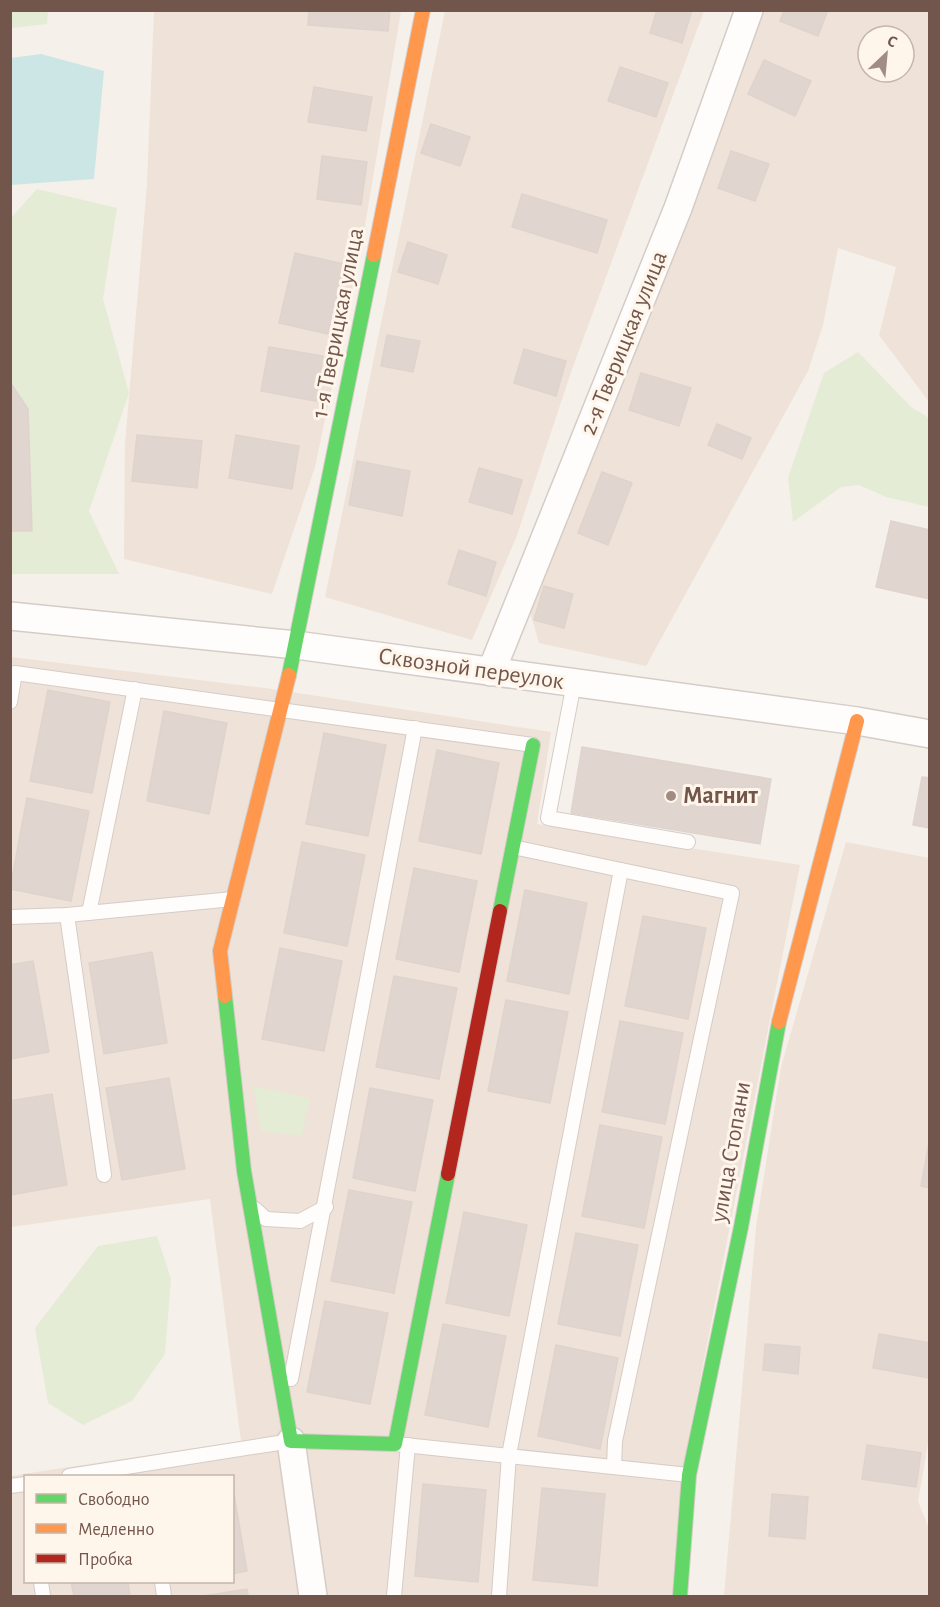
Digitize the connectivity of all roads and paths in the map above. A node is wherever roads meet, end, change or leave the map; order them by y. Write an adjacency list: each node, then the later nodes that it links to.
1 (423, 10): 4 (street, 1-я Тверицкая улица)
2 (749, 10): 5 (street, 2-я Тверицкая улица)
3 (10, 616): 4 (street, Сквозной переулок)
4 (296, 645): 5 (street, Сквозной переулок); 9 (street, 1-я Тверицкая улица)
5 (491, 672): 6 (street, Сквозной переулок)
6 (574, 683): 10 (street, Сквозной переулок); 14 (lane)
7 (135, 689): 8 (lane); 9 (lane); 18 (lane)
8 (10, 702)
9 (280, 708): 11 (lane); 17 (street, 1-я Тверицкая улица)
10 (857, 721): 12 (street, Сквозной переулок); 31 (street, улица Стопани)
11 (415, 728): 13 (lane); 23 (lane)
12 (930, 735)
13 (533, 745): 15 (street)
14 (688, 842)
15 (513, 847): 16 (lane); 26 (street)
16 (621, 870): 27 (lane); 28 (lane)
17 (233, 899): 18 (lane); 22 (street, 1-я Тверицкая улица)
18 (89, 913): 19 (lane)
19 (68, 915): 20 (lane); 21 (lane)
20 (10, 917)
21 (104, 1175)
22 (250, 1203): 23 (lane); 24 (street, 1-я Тверицкая улица)
23 (326, 1207): 24 (lane)
24 (285, 1408): 25 (street, 1-я Тверицкая улица)
25 (291, 1441): 26 (street); 29 (lane); 32 (street)
26 (402, 1444): 27 (lane); 33 (lane)
27 (509, 1455): 28 (lane); 34 (lane)
28 (614, 1467): 31 (lane)
29 (146, 1470): 30 (lane)
30 (82, 1475)
31 (689, 1475): 35 (street, улица Стопани)
32 (313, 1596)
33 (393, 1596)
34 (499, 1596)
35 (680, 1596)

